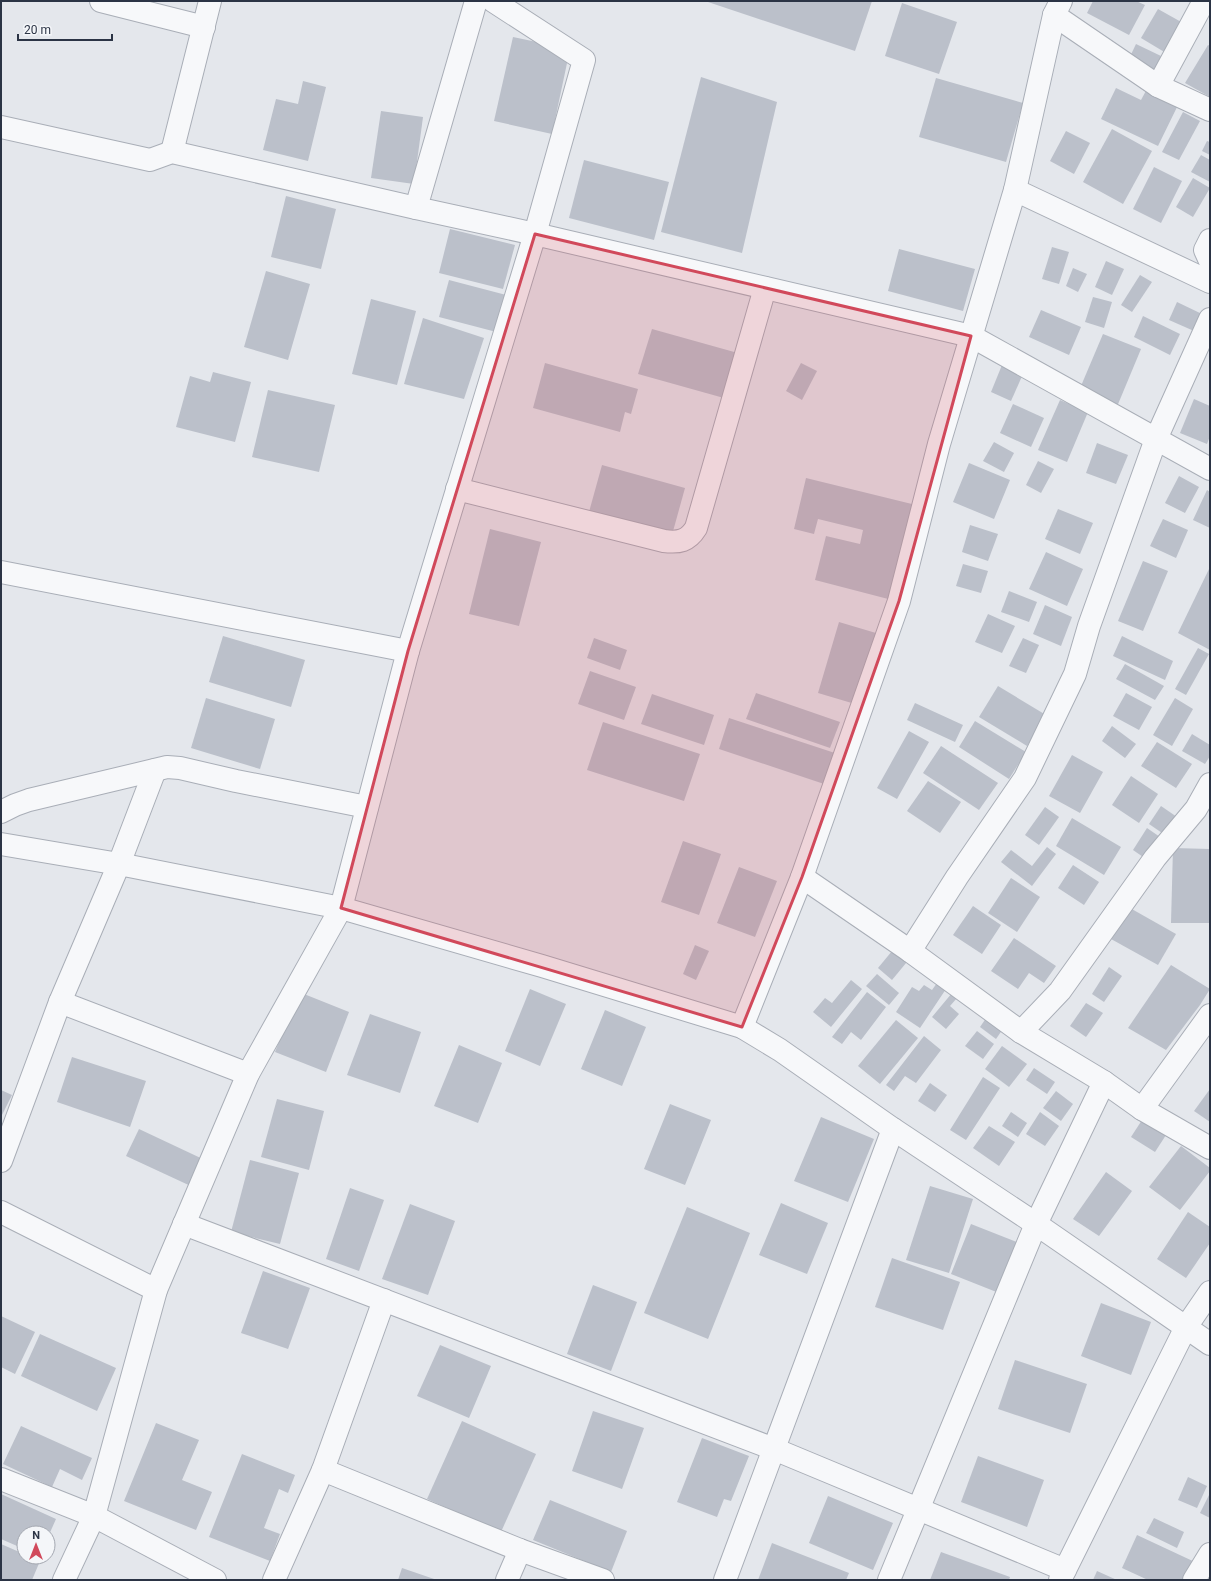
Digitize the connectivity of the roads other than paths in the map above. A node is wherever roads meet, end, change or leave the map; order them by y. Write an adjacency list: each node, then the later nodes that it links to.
1 (101, 1): 7 (street)
2 (210, 1): 7 (street)
3 (476, 1): 13 (street)
4 (493, 1): 14 (street)
5 (1204, 1): 8 (street)
6 (1057, 8): 8 (street); 12 (street)
7 (204, 27): 11 (street)
8 (1158, 86): 9 (street)
9 (1210, 110)
10 (1, 127): 11 (street)
11 (172, 152): 13 (street)
12 (1015, 190): 17 (street); 20 (street)
13 (416, 208): 14 (street)
14 (535, 234): 18 (street); 23 (street)
15 (1210, 240): 16 (street)
16 (1210, 261)
17 (1210, 282)
18 (765, 288): 20 (street); 23 (street)
19 (1210, 319): 21 (street)
20 (971, 336): 21 (street); 32 (street)
21 (1156, 439): 22 (street); 34 (street)
22 (1210, 469)
23 (457, 489): 25 (street)
24 (1, 572): 25 (street)
25 (408, 650): 28 (street)
26 (155, 770): 28 (street); 29 (street); 31 (street)
27 (1210, 784): 38 (street)
28 (367, 807): 33 (street)
29 (1, 812)
30 (1, 844): 31 (street)
31 (119, 864): 33 (street); 35 (street)
32 (802, 877): 34 (street); 37 (street)
33 (341, 908): 37 (street); 39 (street)
34 (910, 951): 38 (street)
35 (60, 1002): 39 (street); 44 (street)
36 (1210, 1015): 41 (street)
37 (742, 1027): 42 (street)
38 (1021, 1032): 40 (street)
39 (248, 1074): 46 (street)
40 (1104, 1082): 41 (street); 47 (street)
41 (1142, 1109): 43 (street)
42 (893, 1129): 47 (street); 53 (street)
43 (1210, 1148)
44 (1, 1161)
45 (1, 1212): 48 (street)
46 (184, 1224): 48 (street); 50 (street)
47 (1036, 1224): 51 (street); 56 (street)
48 (156, 1290): 57 (street)
49 (1210, 1292): 51 (street)
50 (384, 1300): 53 (street); 54 (street)
51 (1186, 1327): 52 (street); 60 (street)
52 (1210, 1344)
53 (774, 1449): 56 (street); 66 (street)
54 (323, 1470): 58 (street); 63 (street)
55 (1, 1479): 57 (street)
56 (919, 1509): 60 (street); 67 (street)
57 (94, 1516): 61 (street); 62 (street)
58 (520, 1550): 64 (street); 65 (street)
59 (1210, 1554): 68 (street)
60 (1063, 1575)
61 (64, 1580)
62 (215, 1580)
63 (274, 1580)
64 (507, 1580)
65 (603, 1580)
66 (725, 1580)
67 (889, 1580)
68 (1194, 1580)

